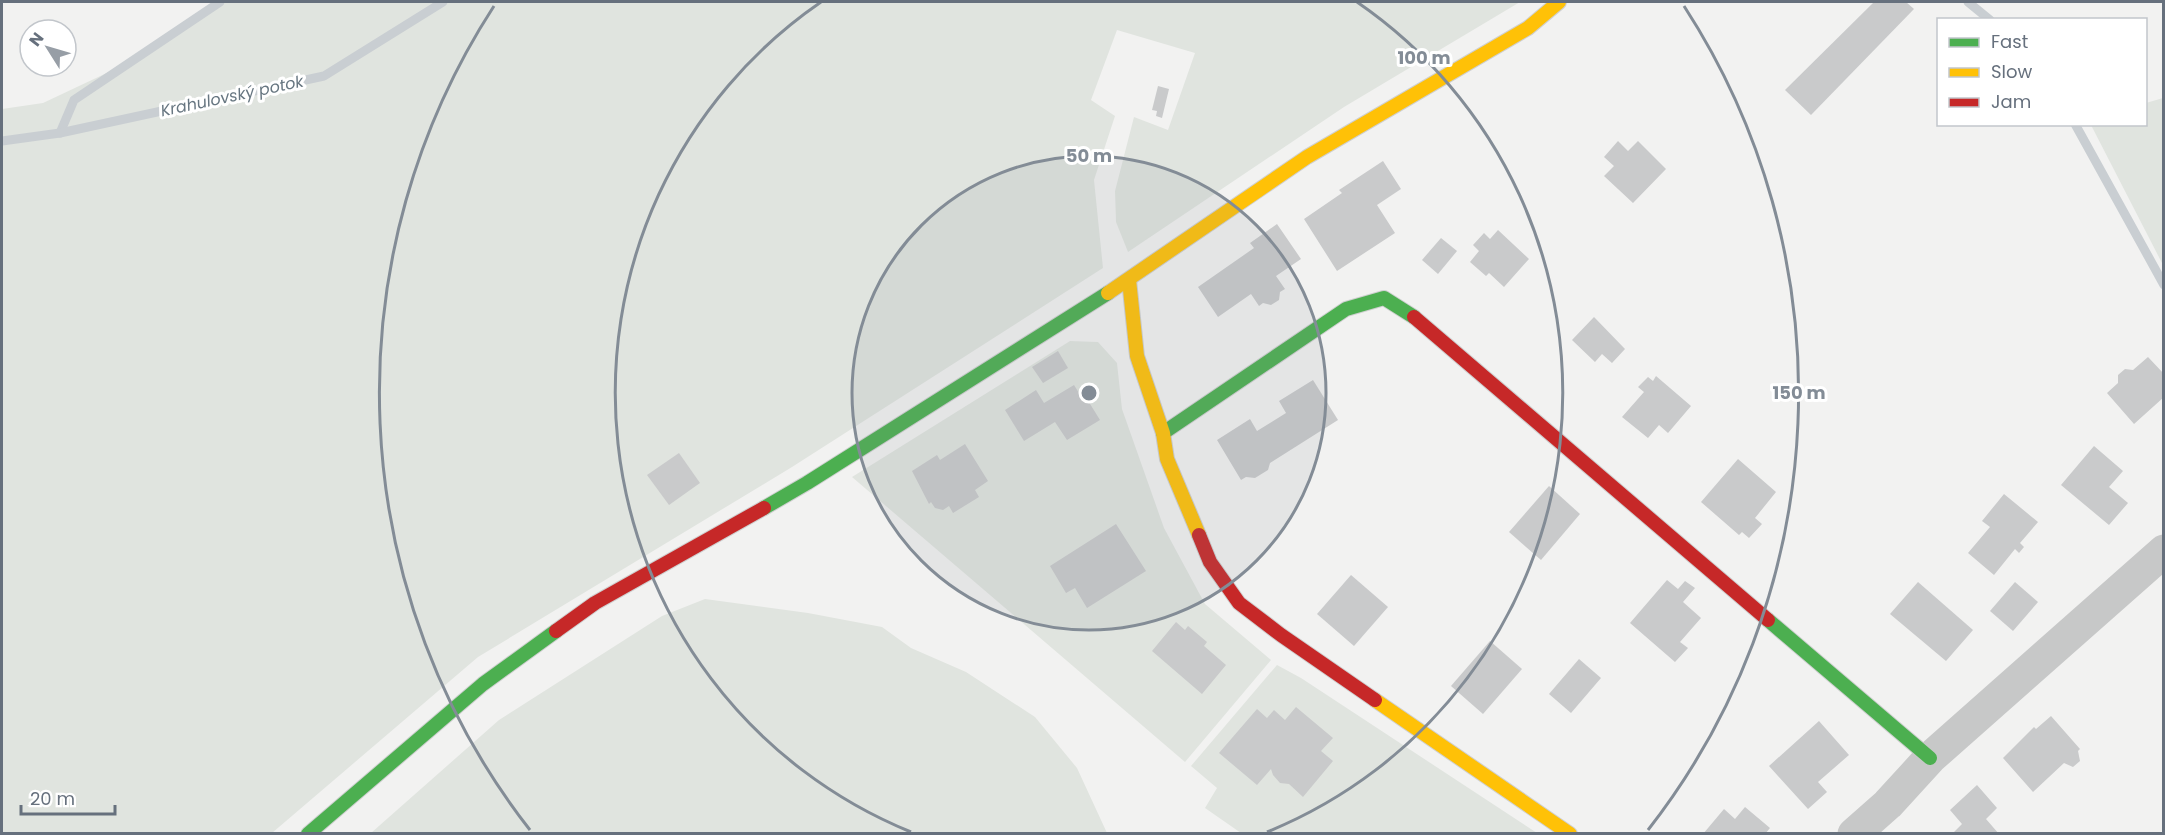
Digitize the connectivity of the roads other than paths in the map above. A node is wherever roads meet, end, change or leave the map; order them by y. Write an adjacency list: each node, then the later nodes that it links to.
1 (1559, 2): 2 (street)
2 (1129, 280): 3 (street); 6 (street)
3 (1162, 433): 5 (street); 7 (street)
4 (2163, 551): 5 (street)
5 (1930, 758): 8 (street)
6 (308, 834)
7 (1570, 834)
8 (1854, 834)

